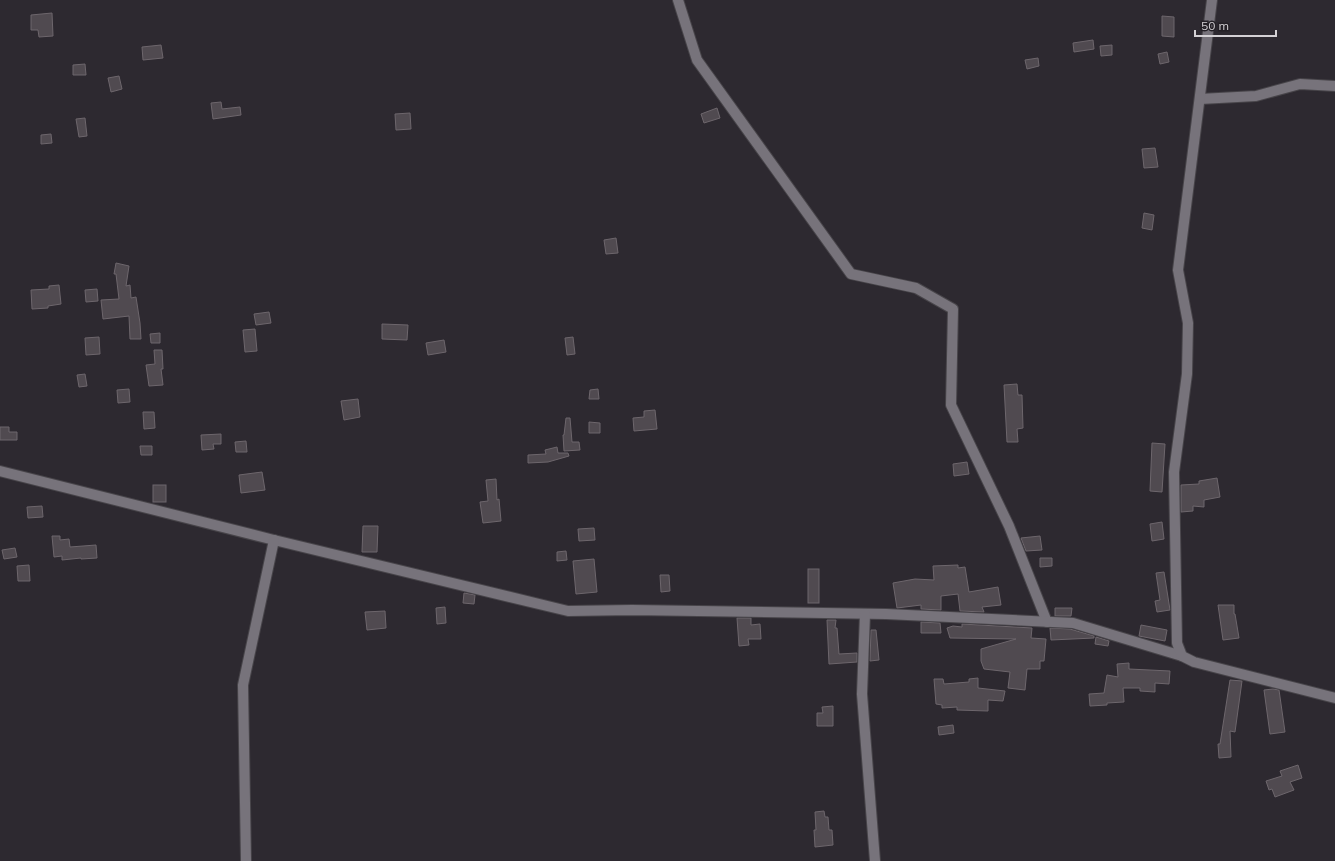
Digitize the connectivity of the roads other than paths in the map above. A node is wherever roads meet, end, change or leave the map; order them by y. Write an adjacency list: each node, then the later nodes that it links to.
1 (678, 0): 8 (street)
2 (1212, 0): 4 (street)
3 (1335, 86): 4 (street)
4 (1200, 99): 9 (street)
5 (0, 471): 6 (street)
6 (274, 540): 7 (street); 11 (street)
7 (865, 614): 8 (street); 12 (street)
8 (1047, 622): 9 (street)
9 (1182, 656): 10 (street)
10 (1335, 698)
11 (246, 861)
12 (875, 861)

